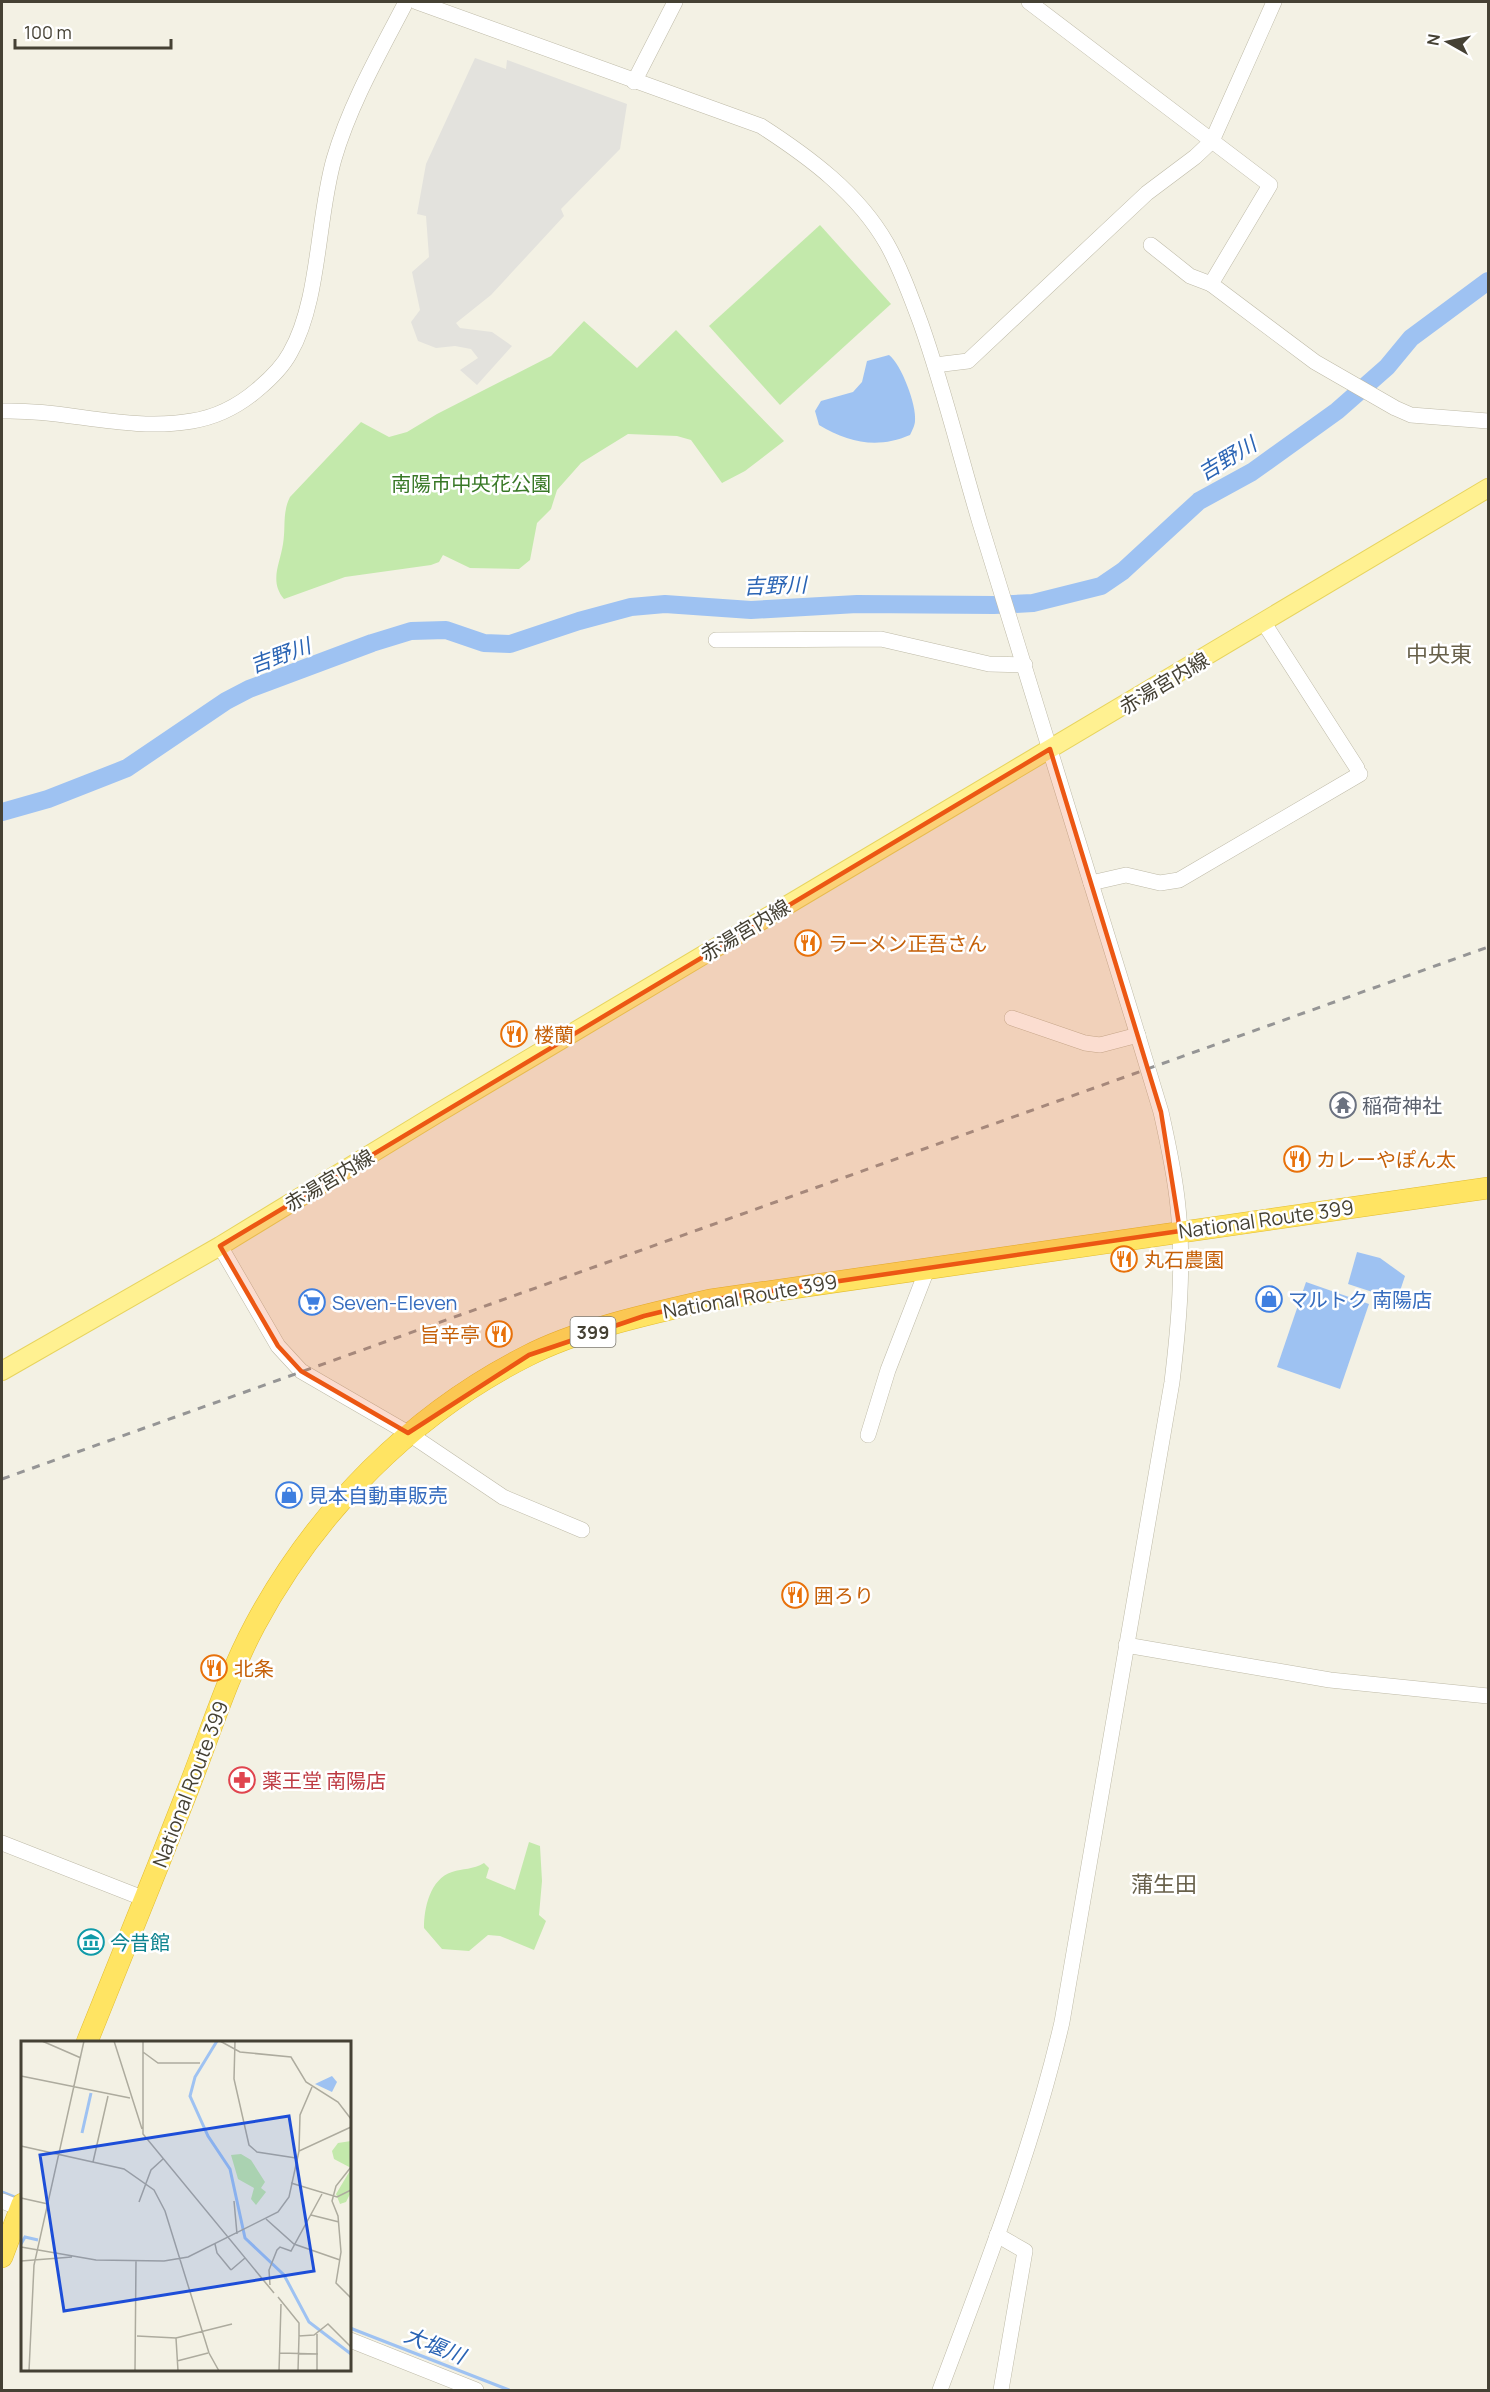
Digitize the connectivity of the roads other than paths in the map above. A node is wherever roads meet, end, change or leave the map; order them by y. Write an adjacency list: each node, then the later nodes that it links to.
1 (406, 2): 11 (street)
2 (417, 2): 6 (street)
3 (675, 2): 6 (street)
4 (1029, 2): 7 (street)
5 (1274, 2): 7 (street)
6 (634, 82): 10 (street)
7 (1212, 141): 9 (street); 10 (street)
8 (1150, 245): 9 (street)
9 (1211, 284): 12 (street)
10 (935, 365): 16 (street)
11 (2, 411)
12 (1488, 421)
13 (1488, 488): 14 (main road, 赤湯宮内線)
14 (1264, 623): 17 (main road, 赤湯宮内線); 18 (street)
15 (716, 640): 16 (street)
16 (1025, 665): 17 (street)
17 (1050, 749): 18 (street); 23 (main road, 赤湯宮内線)
18 (1091, 883): 20 (street)
19 (1012, 1018): 20 (street)
20 (1137, 1035): 22 (street)
21 (1488, 1188): 22 (highway, National Route 399 / 399)
22 (1180, 1231): 24 (highway, National Route 399 / 399); 29 (street)
23 (220, 1246): 25 (main road, 赤湯宮内線); 26 (street)
24 (928, 1267): 26 (highway, National Route 399 / 399); 27 (street)
25 (2, 1371)
26 (408, 1433): 28 (street); 32 (highway, National Route 399 / 399)
27 (868, 1435)
28 (582, 1530)
29 (1126, 1645): 30 (street); 35 (street)
30 (1488, 1696)
31 (2, 1843): 32 (street)
32 (145, 1899): 33 (highway, National Route 399 / 399)
33 (88, 2041)
34 (17, 2205): 36 (highway)
35 (997, 2235): 39 (street); 40 (street)
36 (2, 2257)
37 (351, 2340): 38 (street)
38 (469, 2389)
39 (940, 2391)
40 (1001, 2391)

